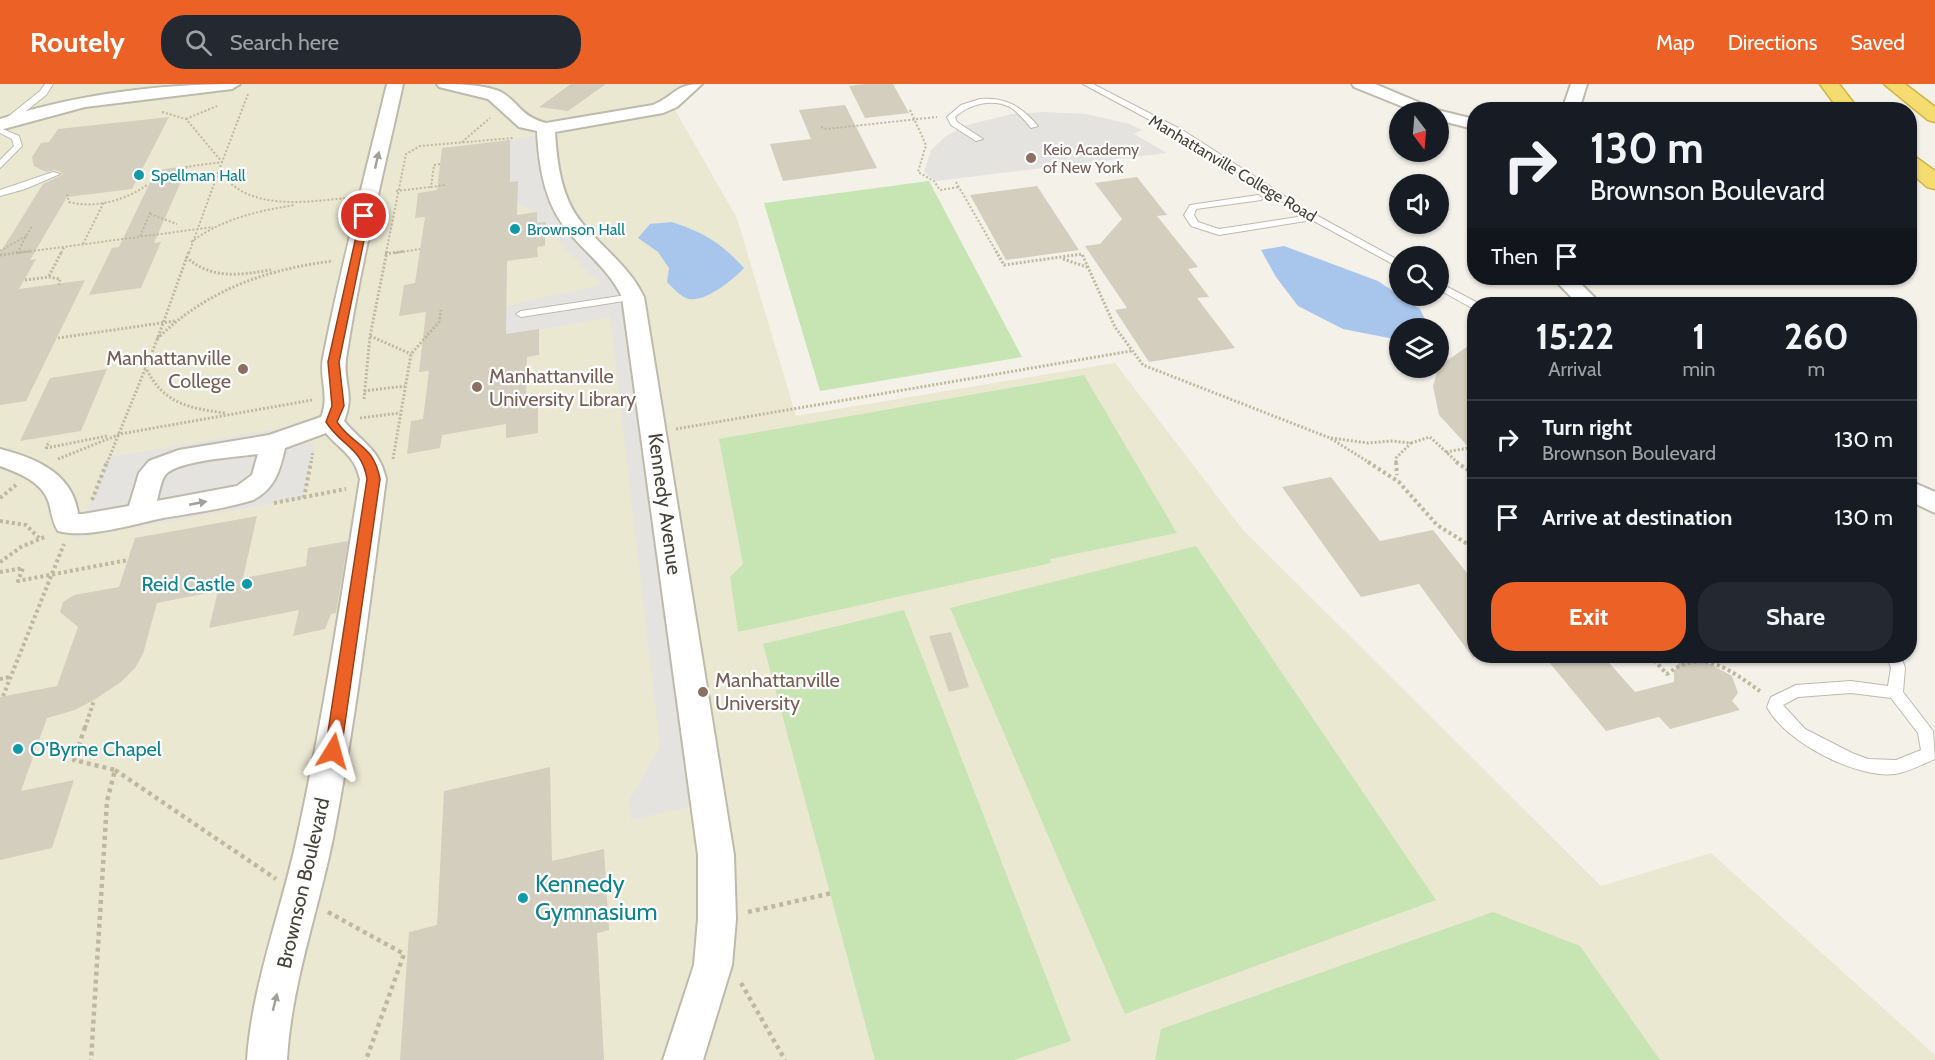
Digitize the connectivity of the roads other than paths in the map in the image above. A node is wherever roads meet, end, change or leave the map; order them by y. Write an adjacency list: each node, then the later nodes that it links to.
1 (49, 84): 21 (lane)
2 (232, 84): 21 (street)
3 (395, 84): 39 (street, one-way to 3)
4 (445, 84): 23 (street)
5 (694, 84): 23 (street)
6 (1087, 84): 31 (lane, Manhattanville College Road)
7 (1360, 84): 13 (street)
8 (1578, 84): 14 (street)
9 (1829, 84): 15 (highway)
10 (1893, 84): 16 (highway)
11 (1002, 91): 12 (lane)
12 (993, 101): 22 (lane); 24 (lane)
13 (1405, 102)
14 (1572, 102)
15 (1844, 102)
16 (1917, 102)
17 (1917, 102): 18 (highway)
18 (1935, 116)
19 (1449, 118): 20 (street)
20 (1467, 122)
21 (2, 126): 25 (lane)
22 (1034, 126)
23 (546, 131): 35 (street, Kennedy Avenue)
24 (979, 139)
25 (0, 165)
26 (1917, 168): 28 (highway)
27 (56, 174): 29 (lane)
28 (1935, 182)
29 (0, 193)
30 (1258, 198): 31 (lane)
31 (1313, 217): 32 (lane, Manhattanville College Road)
32 (1389, 259)
33 (1570, 285): 36 (street)
34 (1449, 291): 37 (lane)
35 (633, 297): 38 (lane); 48 (street, Kennedy Avenue)
36 (1583, 297)
37 (1467, 301)
38 (521, 314)
39 (335, 409): 40 (street); 47 (street, Brownson Boulevard, one-way to 39)
40 (273, 443): 44 (street, one-way to 40); 44 (street)
41 (0, 457): 44 (street)
42 (1917, 494): 43 (street)
43 (1935, 504)
44 (140, 514)
45 (1896, 663): 46 (lane)
46 (1895, 693): 46 (lane)
47 (267, 1060)
48 (683, 1060)

